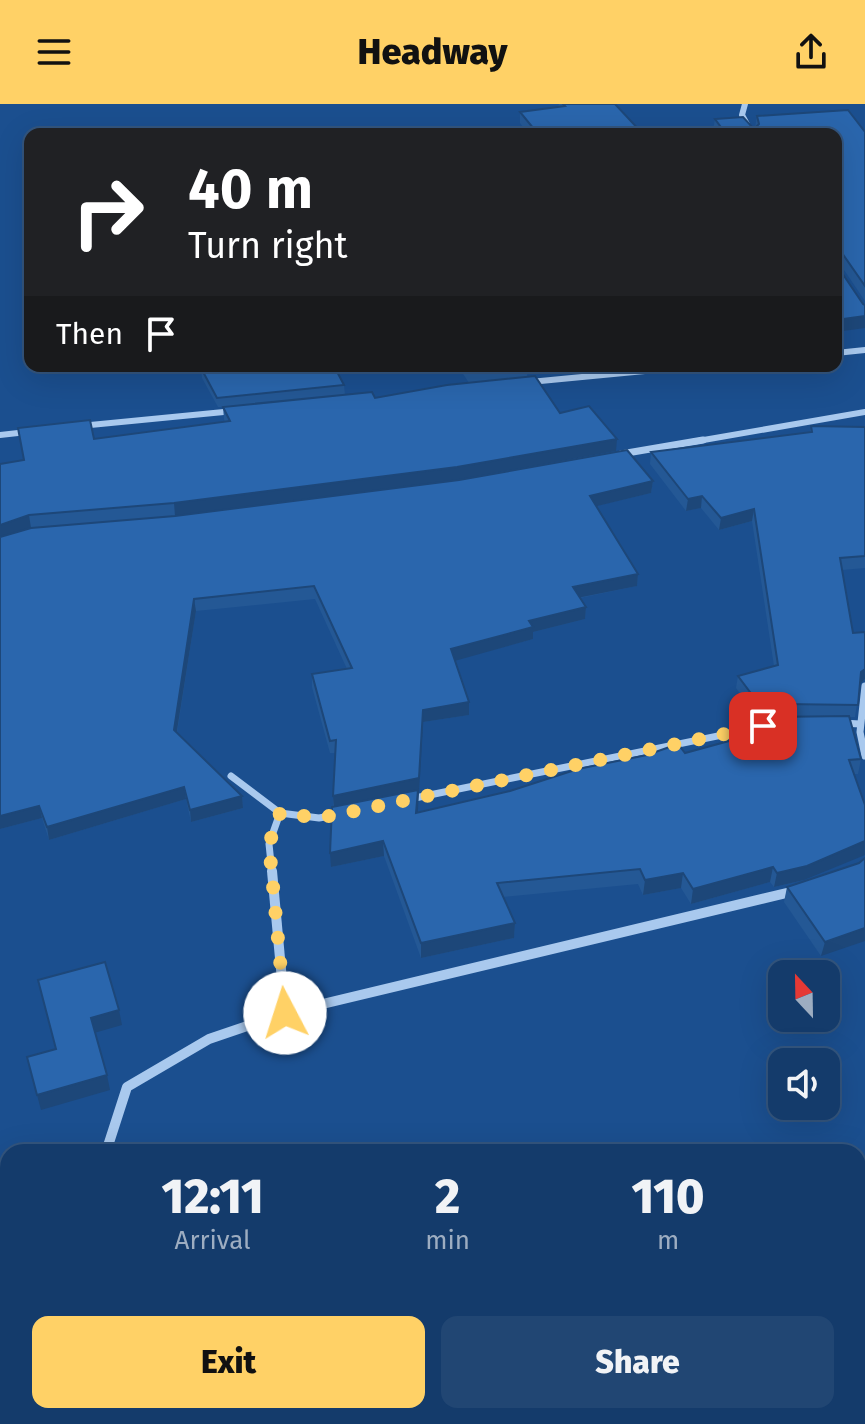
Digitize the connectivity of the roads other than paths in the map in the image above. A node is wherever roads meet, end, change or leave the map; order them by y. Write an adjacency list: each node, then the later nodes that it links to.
1 (745, 104): 2 (street)
2 (749, 128)
3 (865, 350): 4 (street)
4 (842, 352)
5 (633, 372): 6 (street)
6 (515, 383)
7 (249, 410): 9 (street)
8 (865, 412): 12 (street)
9 (78, 427)
10 (31, 431): 11 (street)
11 (0, 435)
12 (605, 458)
13 (865, 686): 16 (street)
14 (793, 722): 19 (street)
15 (830, 722): 16 (street)
16 (860, 724): 17 (street)
17 (865, 756)
18 (231, 776): 21 (street)
19 (400, 801)
20 (355, 811): 21 (street)
21 (280, 813): 23 (street)
22 (806, 888): 23 (street)
23 (285, 1013): 24 (street)
24 (109, 1144)

